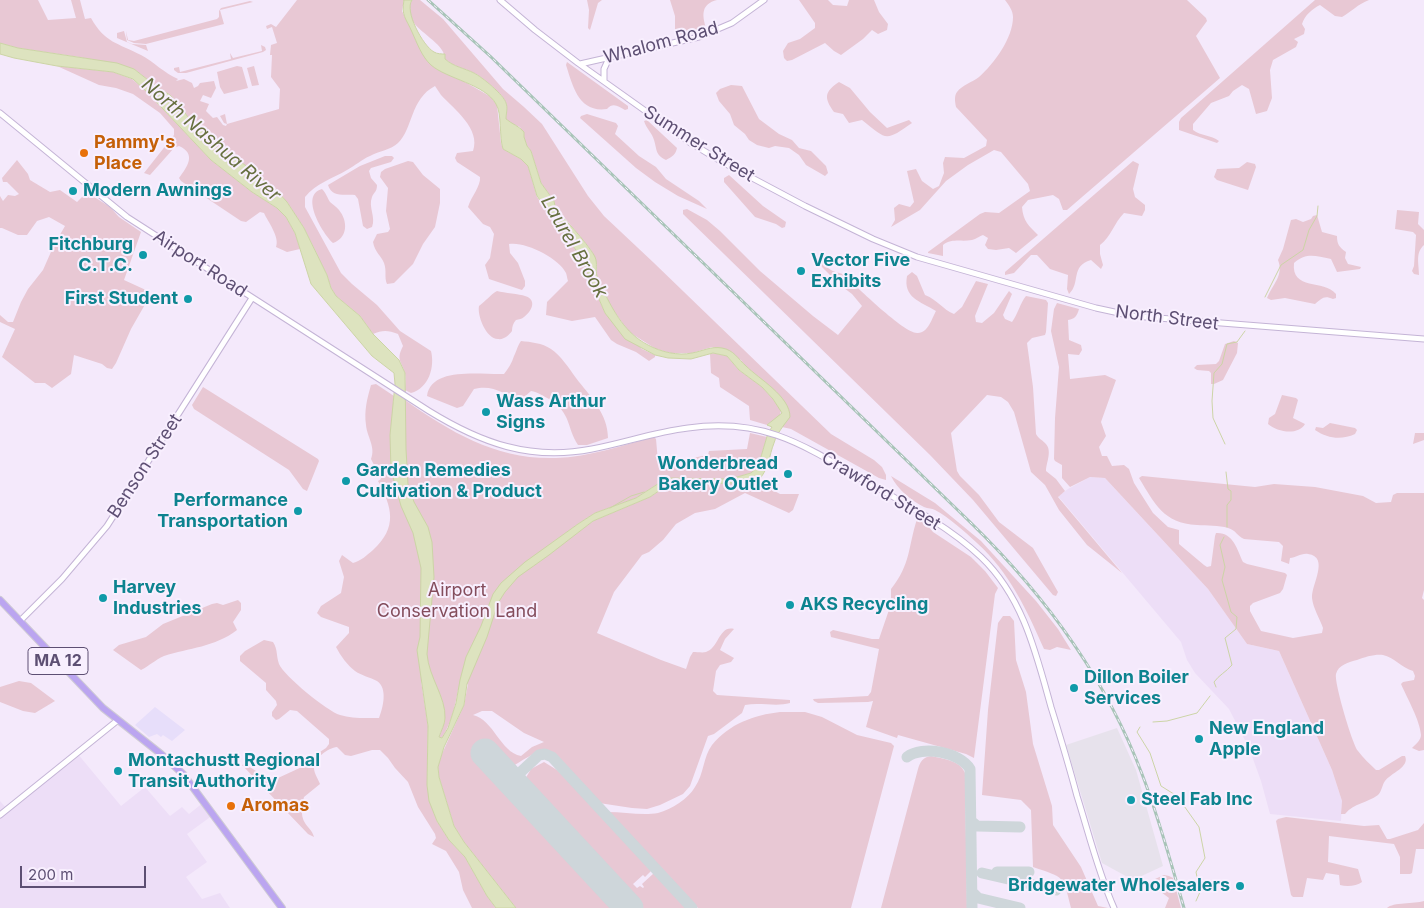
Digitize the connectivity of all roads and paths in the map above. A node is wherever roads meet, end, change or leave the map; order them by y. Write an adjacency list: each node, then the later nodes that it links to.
1 (500, 0): 4 (main road, Summer Street)
2 (764, 0): 3 (main road, Whalom Road)
3 (609, 58): 4 (main road, Whalom Road); 5 (main road)
4 (580, 64): 5 (main road, Summer Street)
5 (604, 81): 7 (main road, Summer Street)
6 (0, 113): 8 (main road, Airport Road)
7 (917, 256): 9 (main road, North Street)
8 (252, 298): 10 (main road, Airport Road); 12 (main road, Benson Street)
9 (1424, 339)
10 (412, 400): 16 (main road, Crawford Street)
11 (0, 600): 12 (highway, MA 12)
12 (20, 621): 13 (highway, MA 12)
13 (118, 720): 14 (main road); 15 (highway, MA 12)
14 (0, 815)
15 (282, 908)
16 (1114, 908)

